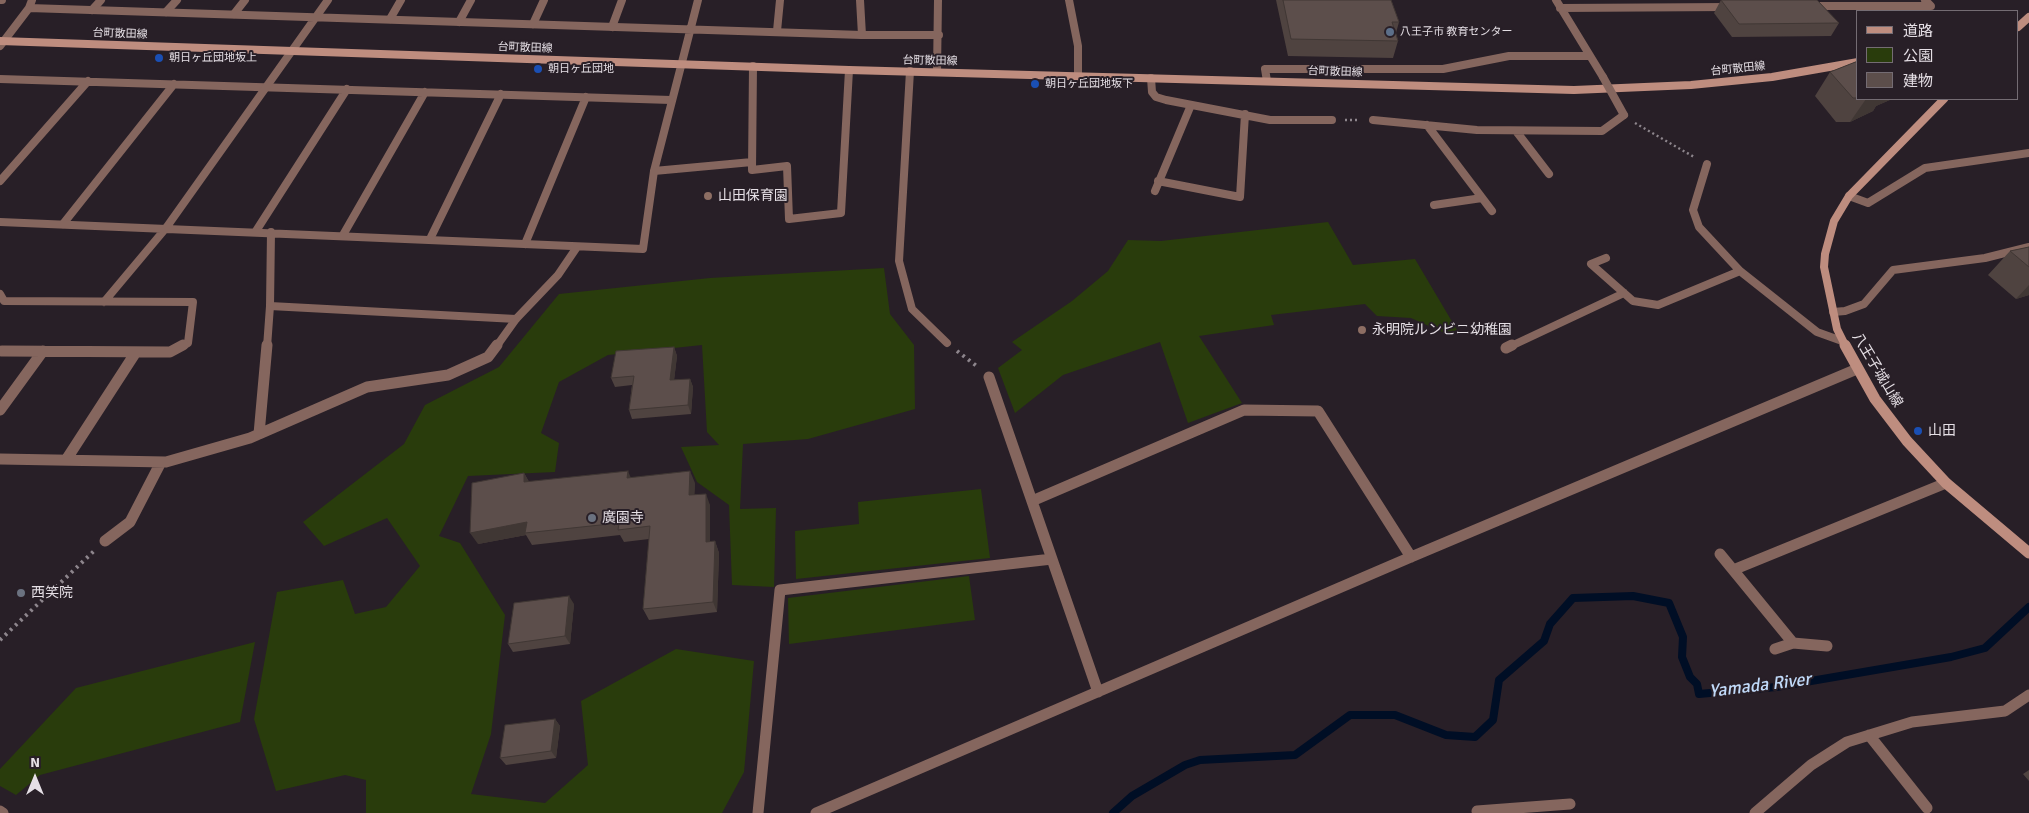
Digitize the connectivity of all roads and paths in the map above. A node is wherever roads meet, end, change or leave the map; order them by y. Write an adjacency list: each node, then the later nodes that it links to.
1 (32, 0): 19 (street)
2 (101, 0): 21 (street)
3 (177, 0): 22 (street)
4 (245, 0): 23 (street)
5 (328, 0): 24 (street)
6 (402, 0): 26 (street)
7 (470, 0): 27 (street)
8 (544, 0): 28 (street)
9 (622, 0): 29 (street)
10 (698, 0): 31 (street)
11 (780, 0): 32 (street)
12 (860, 0): 33 (street)
13 (938, 0): 34 (street)
14 (1068, 0): 44 (street)
15 (1556, 0): 20 (street)
16 (1925, 0): 17 (street)
17 (1804, 6)
18 (1736, 7): 20 (street)
19 (29, 8): 21 (street); 35 (street)
20 (1560, 8): 37 (street)
21 (92, 10): 22 (street)
22 (166, 12): 23 (street)
23 (234, 14): 24 (street)
24 (317, 17): 26 (street); 36 (street)
25 (2029, 17): 30 (street)
26 (390, 19): 27 (street)
27 (459, 22): 28 (street)
28 (533, 24): 29 (street)
29 (612, 26): 31 (street)
30 (2019, 26)
31 (690, 29): 32 (street); 39 (street)
32 (777, 31): 33 (street)
33 (862, 35): 34 (street)
34 (939, 35): 43 (street)
35 (1, 43): 36 (street, 台町散田線)
36 (293, 51): 39 (street, 台町散田線); 50 (street)
37 (1590, 56): 48 (street); 59 (street, bridge)
38 (1856, 62): 48 (street, 台町散田線)
39 (682, 64): 40 (street, 台町散田線); 55 (street)
40 (753, 66): 41 (street, 台町散田線); 65 (street)
41 (850, 70): 42 (street, 台町散田線); 65 (street)
42 (910, 71): 43 (street, 台町散田線); 95 (street)
43 (937, 72): 44 (street, 台町散田線)
44 (1078, 76): 45 (street, 台町散田線)
45 (1150, 78): 48 (street, 台町散田線); 57 (street)
46 (0, 79): 47 (street)
47 (88, 81): 49 (street); 69 (street)
48 (1267, 81)
49 (174, 84): 50 (street); 77 (street)
50 (267, 86): 51 (street); 78 (street)
51 (347, 89): 52 (street); 79 (street)
52 (425, 92): 53 (street); 81 (street)
53 (501, 94): 54 (street); 82 (street)
54 (586, 97): 55 (street); 83 (street)
55 (671, 100): 67 (street)
56 (1943, 100): 72 (street, 八王子城山線)
57 (1191, 105): 58 (street); 70 (street)
58 (1245, 114): 60 (street); 70 (street)
59 (1624, 116): 63 (street); 66 (path)
60 (1332, 120): 61 (path)
61 (1373, 120): 62 (street)
62 (1427, 125): 63 (street); 73 (street)
63 (1516, 131): 68 (street)
64 (2029, 153): 72 (street)
65 (752, 162): 67 (street)
66 (1707, 164): 87 (street)
67 (654, 171): 84 (street)
68 (1550, 174)
69 (0, 181)
70 (1158, 181): 71 (street)
71 (1155, 190)
72 (1849, 196): 92 (street, 八王子城山線)
73 (1482, 198): 74 (street); 75 (street)
74 (1434, 205)
75 (1492, 211)
76 (0, 222): 77 (street)
77 (63, 224): 78 (street)
78 (166, 228): 79 (street); 90 (street)
79 (256, 231): 80 (street)
80 (272, 232): 81 (street); 91 (street)
81 (343, 235): 82 (street)
82 (430, 239): 83 (street)
83 (525, 244): 84 (street)
84 (578, 247): 93 (street)
85 (2029, 247): 92 (street)
86 (1606, 258): 88 (street)
87 (1740, 271): 88 (street); 94 (street)
88 (1624, 293): 96 (street)
89 (0, 294): 90 (street)
90 (104, 302): 99 (street)
91 (270, 306): 93 (street); 103 (street)
92 (1833, 312): 94 (street, 八王子城山線)
93 (516, 319): 103 (street)
94 (1842, 341): 100 (street, 八王子城山線)
95 (947, 342): 101 (path)
96 (1506, 348)
97 (2, 351): 98 (street)
98 (43, 351): 99 (street); 102 (street)
99 (136, 352): 105 (street)
100 (1857, 369): 107 (street, 八王子城山線); 112 (street)
101 (989, 377): 108 (street)
102 (0, 410)
103 (260, 434): 106 (street)
104 (0, 459): 105 (street)
105 (66, 460): 106 (street)
106 (161, 462): 109 (street)
107 (1946, 482): 110 (street, 八王子城山線); 114 (street)
108 (1032, 501): 112 (street); 113 (street)
109 (105, 541): 115 (path)
110 (2029, 553)
111 (1720, 554): 114 (street)
112 (1411, 557): 119 (street)
113 (1052, 559): 119 (street); 126 (street)
114 (1733, 570): 116 (street)
115 (0, 640)
116 (1793, 643): 117 (street); 118 (street)
117 (1827, 646)
118 (1775, 649)
119 (1098, 692): 127 (street)
120 (2029, 695): 121 (street)
121 (1869, 735): 123 (street); 128 (street)
122 (1570, 804): 124 (street)
123 (1927, 808)
124 (1543, 810): 125 (street)
125 (1477, 811)
126 (758, 813)
127 (816, 813)
128 (1755, 813)

